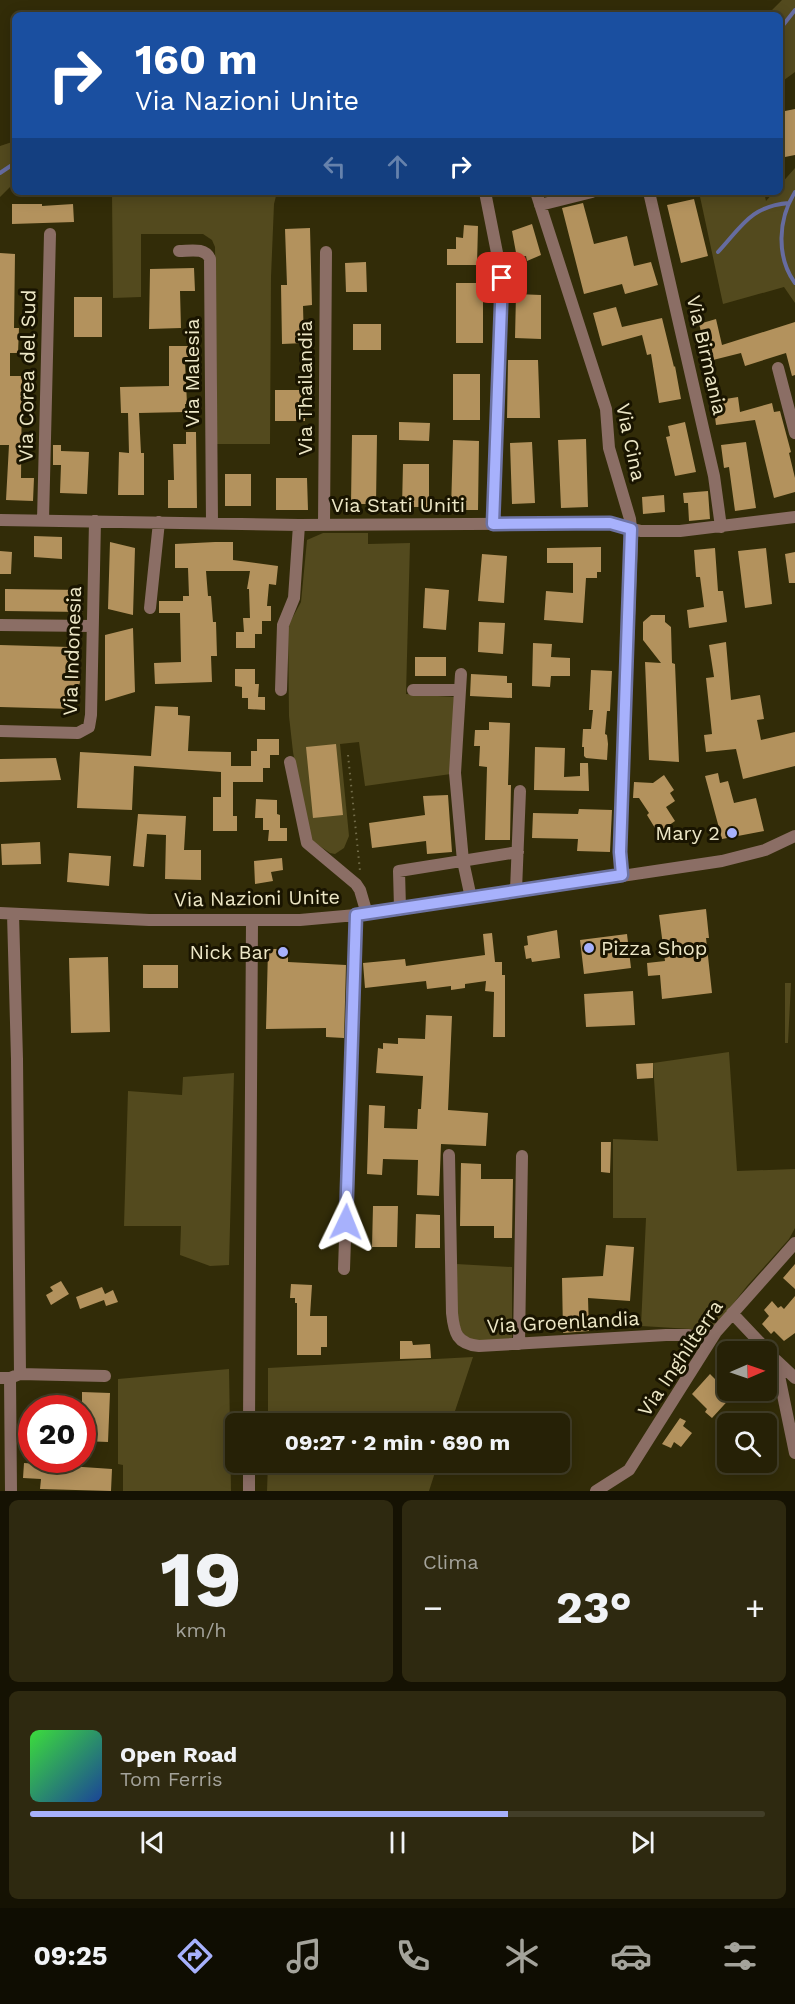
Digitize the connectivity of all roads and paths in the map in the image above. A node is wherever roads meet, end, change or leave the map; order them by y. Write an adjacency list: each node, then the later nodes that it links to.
1 (486, 195): 17 (street)
2 (537, 195): 5 (street, Via Cina)
3 (580, 195): 5 (street)
4 (650, 195): 20 (street, Via Birmania)
5 (540, 205): 21 (street, Via Cina)
6 (50, 234): 13 (street, Via Corea del Sud)
7 (179, 251): 16 (street, Via Malesia)
8 (326, 252): 19 (street, Via Thailandia)
9 (777, 368): 10 (street)
10 (795, 433)
11 (795, 517): 20 (street, Via Stati Uniti)
12 (0, 520): 13 (street, Via Stati Uniti)
13 (43, 520): 14 (street, Via Stati Uniti)
14 (95, 521): 15 (street, Via Stati Uniti); 24 (street, Via Indonesia)
15 (159, 522): 16 (street, Via Stati Uniti); 22 (street)
16 (212, 523): 18 (street, Via Stati Uniti)
17 (493, 524): 19 (street, Via Stati Uniti); 21 (street, Via Stati Uniti)
18 (299, 525): 19 (street, Via Stati Uniti); 26 (street)
19 (324, 525)
20 (721, 527): 21 (street, Via Stati Uniti)
21 (631, 529): 37 (street, Via Cina)
22 (150, 608)
23 (0, 625): 24 (street)
24 (92, 626): 29 (street, Via Indonesia)
25 (461, 674): 28 (street)
26 (281, 690)
27 (413, 690): 28 (street)
28 (459, 690): 35 (street)
29 (0, 731)
30 (348, 754): 36 (path)
31 (290, 762): 42 (street)
32 (520, 791): 34 (street)
33 (795, 836): 37 (street, Via Nazioni Unite)
34 (518, 852): 35 (street); 38 (street)
35 (463, 861): 39 (street); 40 (street)
36 (360, 874)
37 (622, 875): 38 (street, Via Nazioni Unite)
38 (516, 890): 39 (street, Via Nazioni Unite)
39 (471, 898): 40 (street, Via Nazioni Unite)
40 (400, 908): 42 (street, Via Nazioni Unite)
41 (6, 913): 43 (street, Via Nazioni Unite); 55 (street)
42 (362, 915): 43 (street, Via Nazioni Unite); 47 (street)
43 (252, 921): 57 (street)
44 (449, 1155): 51 (street, Via Groenlandia)
45 (522, 1156): 51 (street)
46 (795, 1243): 48 (street, Via Inghilterra)
47 (344, 1269)
48 (732, 1313): 49 (street, Via Inghilterra); 50 (street)
49 (711, 1340): 51 (street, Via Groenlandia); 62 (street, Via Inghilterra)
50 (758, 1341)
51 (519, 1344)
52 (777, 1361): 56 (street)
53 (777, 1366): 58 (street)
54 (105, 1376): 55 (street)
55 (10, 1377): 60 (street)
56 (795, 1378)
57 (249, 1413)
58 (795, 1453)
59 (249, 1473): 61 (street)
60 (10, 1491)
61 (249, 1491)
62 (596, 1491)

